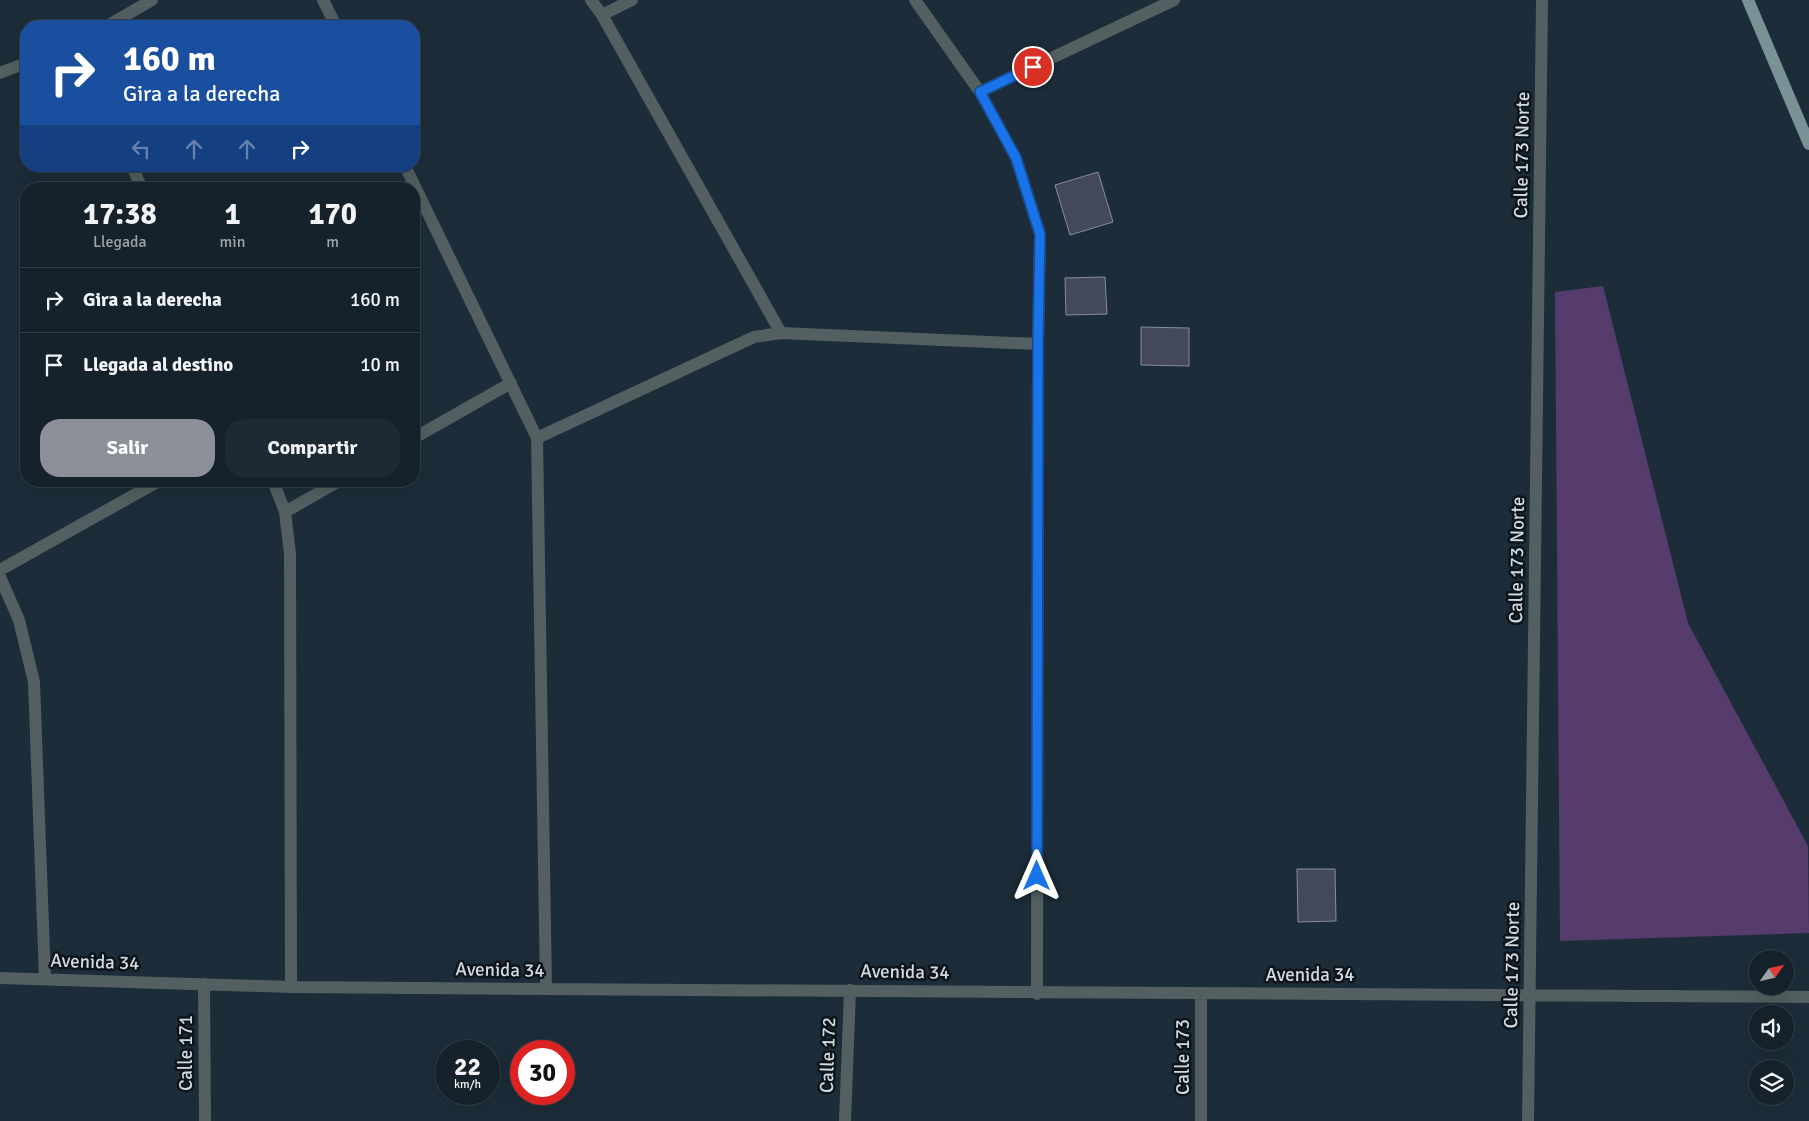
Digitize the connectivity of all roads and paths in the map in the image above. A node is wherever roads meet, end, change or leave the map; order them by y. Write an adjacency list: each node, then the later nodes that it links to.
1 (152, 0): 10 (street)
2 (323, 0): 11 (street)
3 (590, 0): 9 (street)
4 (632, 0): 9 (street)
5 (915, 0): 14 (street)
6 (1174, 0): 14 (street)
7 (1542, 0): 36 (street, Calle 173 Norte)
8 (1748, 0): 15 (main road)
9 (602, 15): 17 (street)
10 (117, 20)
11 (333, 20)
12 (20, 65): 13 (street)
13 (0, 73)
14 (980, 92): 18 (street)
15 (1809, 144)
16 (420, 197): 19 (street)
17 (781, 333): 18 (street); 21 (street)
18 (1038, 344): 35 (street)
19 (511, 383): 20 (street); 21 (street)
20 (420, 435)
21 (537, 438): 32 (street)
22 (148, 487): 26 (street)
23 (275, 487): 25 (street)
24 (329, 487): 25 (street)
25 (285, 512): 31 (street)
26 (0, 570)
27 (0, 577): 29 (street)
28 (0, 978): 29 (street, Avenida 34)
29 (45, 979): 30 (street, Avenida 34)
30 (204, 984): 31 (street, Avenida 34); 38 (street, Calle 171)
31 (291, 987): 32 (street, Avenida 34)
32 (546, 989): 33 (street, Avenida 34)
33 (850, 990): 35 (street, Avenida 34); 39 (street, Calle 172)
34 (1201, 993): 35 (street, Avenida 34); 36 (street, Avenida 34); 40 (street, Calle 173)
35 (1037, 994)
36 (1530, 995): 37 (street, Avenida 34); 41 (street, Calle 173 Norte)
37 (1809, 997)
38 (205, 1121)
39 (844, 1121)
40 (1201, 1121)
41 (1528, 1121)

